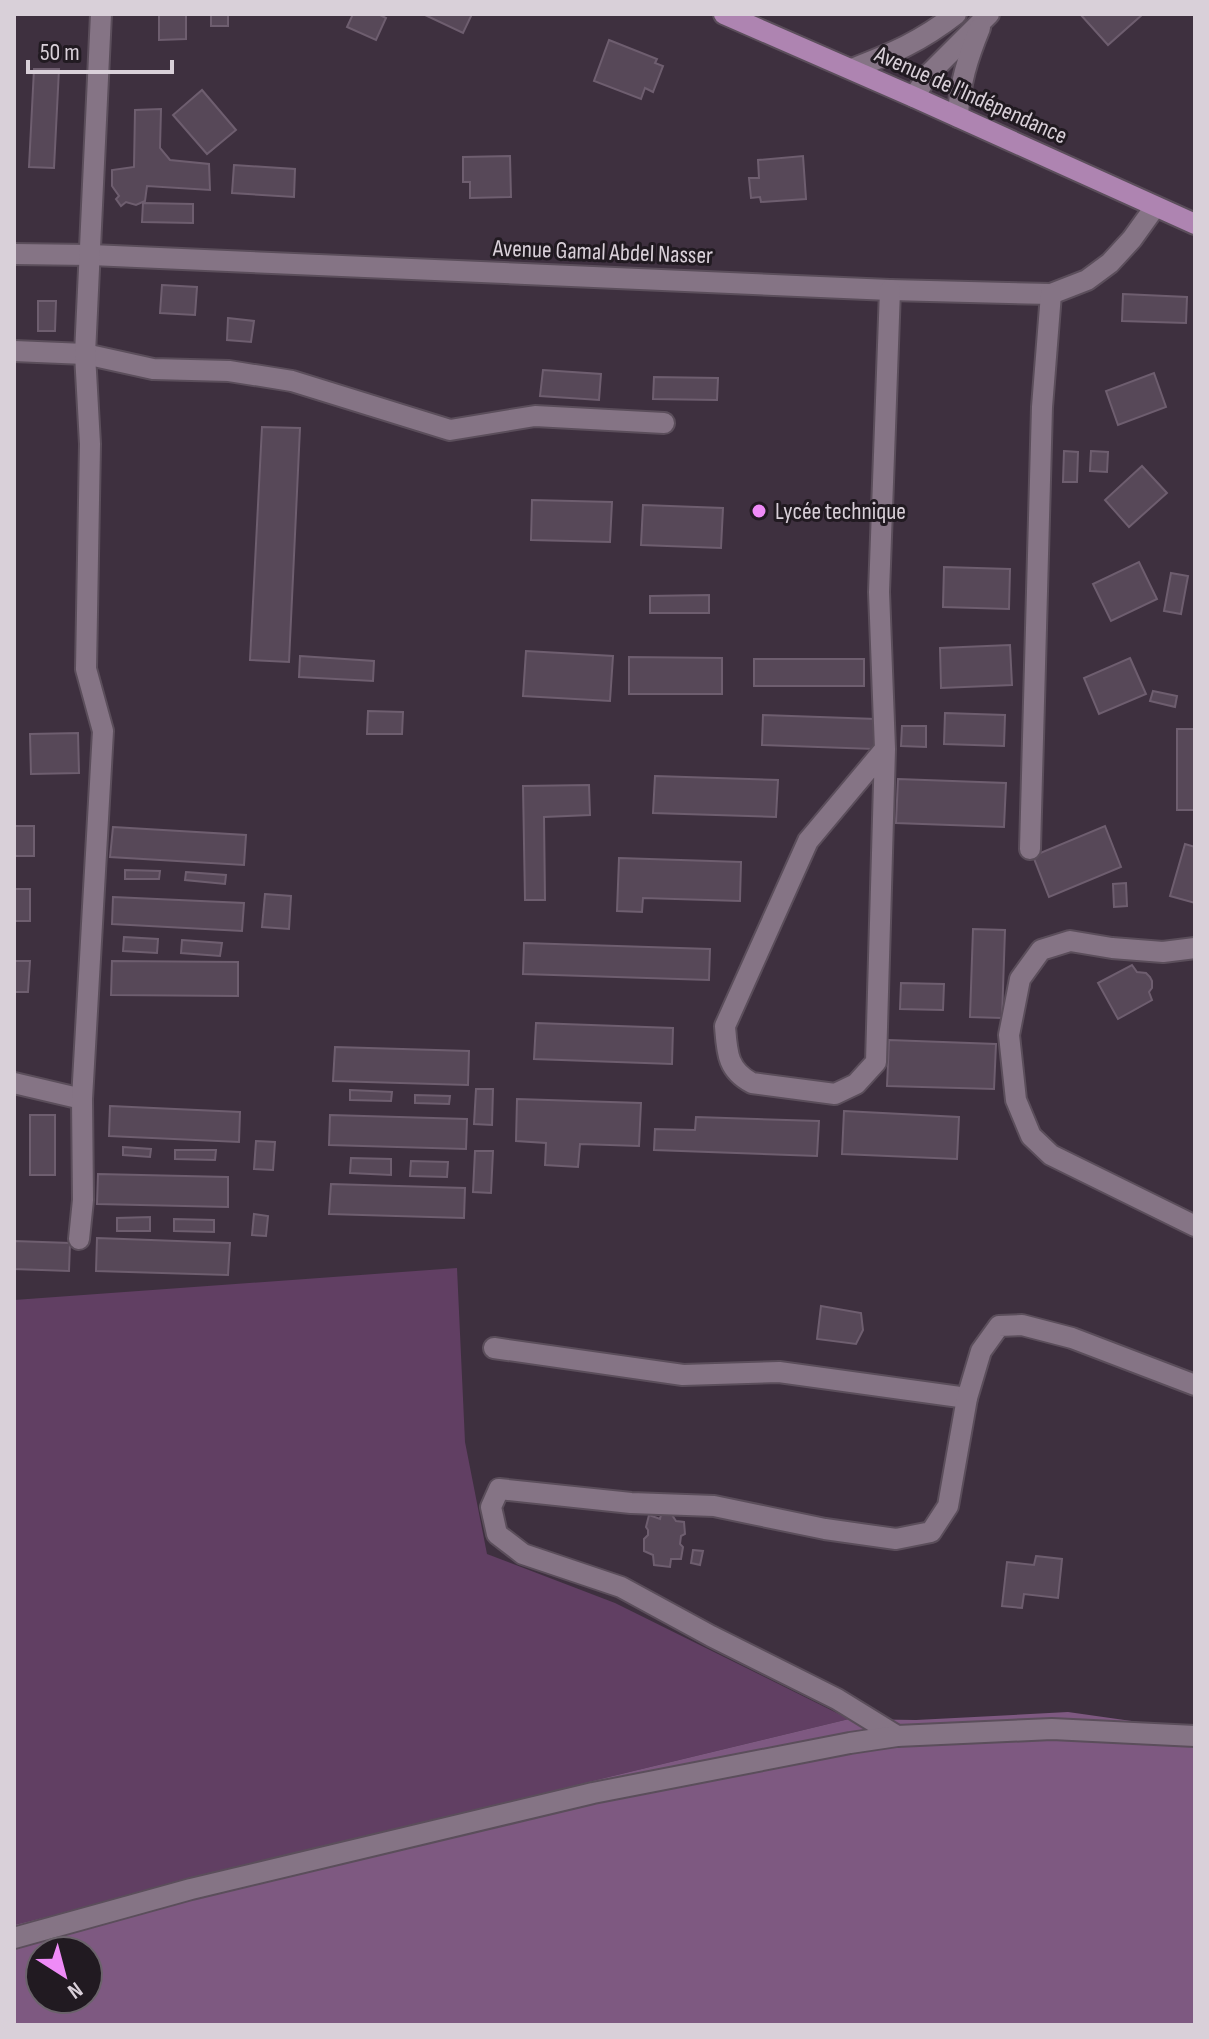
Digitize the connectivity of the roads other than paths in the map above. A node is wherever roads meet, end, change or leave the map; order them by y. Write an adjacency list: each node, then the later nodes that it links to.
1 (101, 14): 11 (street)
2 (724, 14): 5 (main road, Avenue de l'Indépendance)
3 (956, 14): 5 (street)
4 (986, 17): 6 (street); 7 (street)
5 (852, 69): 6 (main road, Avenue de l'Indépendance)
6 (914, 97): 7 (main road, Avenue de l'Indépendance)
7 (958, 117): 8 (main road, Avenue de l'Indépendance)
8 (1155, 207): 9 (main road, Avenue de l'Indépendance); 13 (street, Avenue Gamal Abdel Nasser)
9 (1195, 224)
10 (14, 254): 11 (street, Avenue Gamal Abdel Nasser)
11 (91, 255): 12 (street, Avenue Gamal Abdel Nasser); 15 (street)
12 (890, 290): 13 (street, Avenue Gamal Abdel Nasser); 17 (street)
13 (1051, 294): 18 (street)
14 (14, 351): 15 (street)
15 (85, 354): 16 (street); 21 (street)
16 (664, 423)
17 (885, 749): 17 (street)
18 (1030, 849)
19 (1195, 948): 22 (street)
20 (14, 1083): 21 (street)
21 (82, 1099): 23 (street)
22 (1195, 1226)
23 (79, 1239)
24 (494, 1348): 26 (street)
25 (1195, 1385): 26 (street)
26 (967, 1398): 27 (street)
27 (897, 1736): 28 (street); 29 (street)
28 (1195, 1736)
29 (14, 1938)

